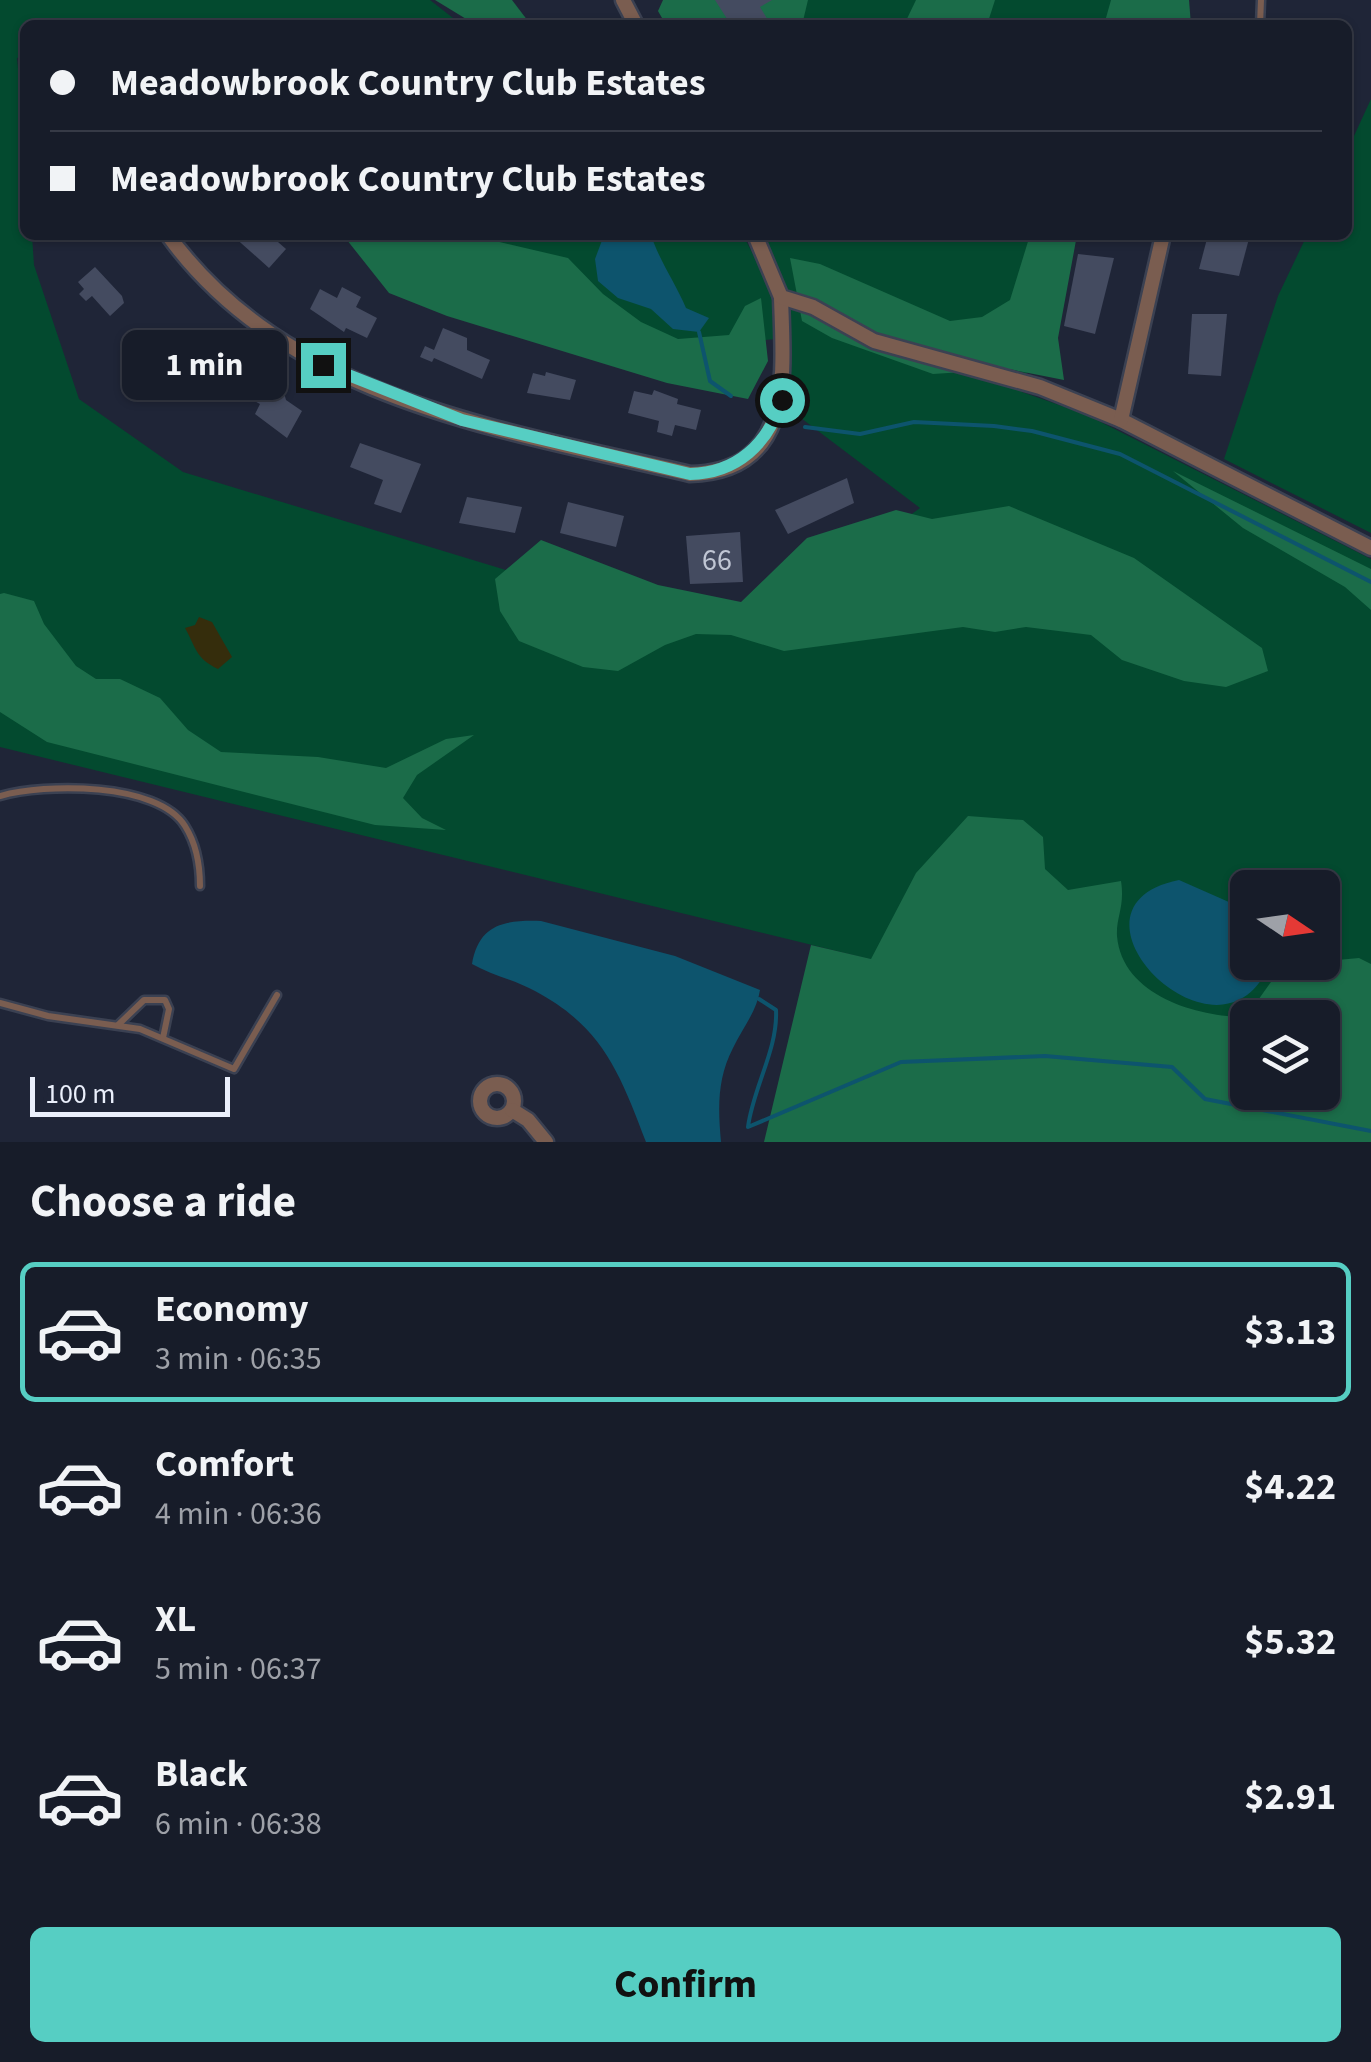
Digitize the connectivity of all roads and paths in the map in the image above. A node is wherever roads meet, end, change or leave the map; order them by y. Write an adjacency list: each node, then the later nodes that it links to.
1 (172, 240): 4 (street)
2 (757, 240): 4 (street)
3 (1162, 240): 5 (street)
4 (781, 297): 5 (street)
5 (1121, 420): 6 (street)
6 (1371, 548)
7 (0, 796): 8 (lane)
8 (200, 886)
9 (276, 995): 12 (lane)
10 (0, 1003): 11 (lane)
11 (118, 1025): 12 (lane); 12 (lane)
12 (163, 1038)
13 (512, 1110): 14 (street)
14 (546, 1142)

